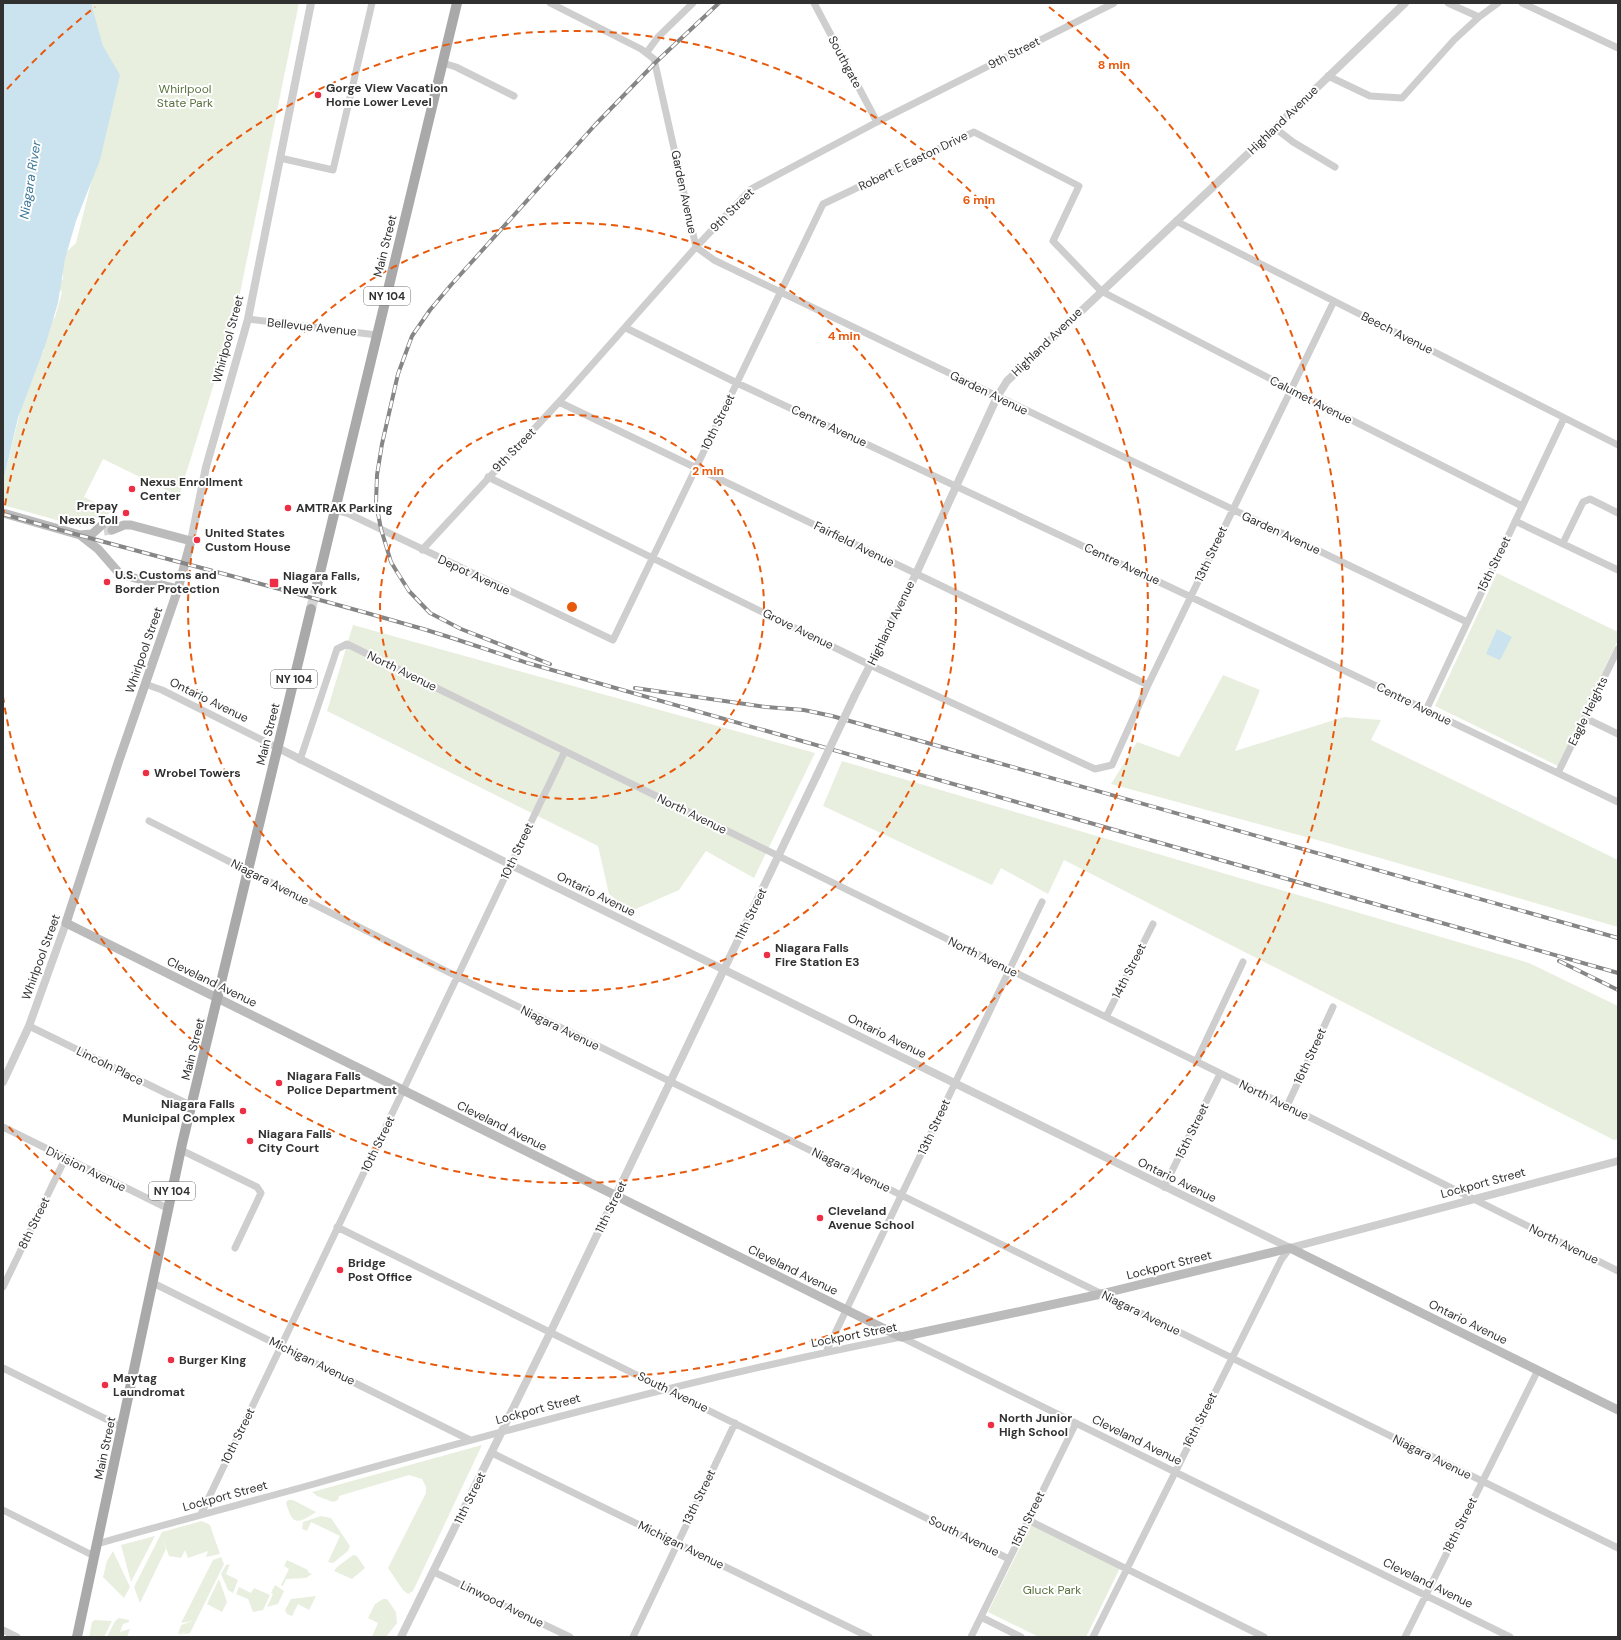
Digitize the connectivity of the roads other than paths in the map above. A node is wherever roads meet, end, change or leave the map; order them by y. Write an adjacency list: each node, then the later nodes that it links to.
1 (311, 3): 21 (street, Whirlpool Street)
2 (372, 3): 21 (street)
3 (457, 3): 16 (main road, Main Street / NY 104)
4 (550, 3): 15 (street)
5 (693, 3): 15 (street)
6 (814, 3): 19 (street, Southgate)
7 (1114, 3): 12 (street, 9th Street)
8 (1405, 3): 17 (street, Highland Avenue)
9 (1448, 3): 13 (street)
10 (1498, 3): 13 (street)
11 (1522, 3): 14 (street)
12 (1104, 5): 19 (street, 9th Street)
13 (1479, 17): 17 (street)
14 (1618, 48)
15 (647, 52): 25 (street, Garden Avenue)
16 (443, 63): 18 (street); 31 (main road, Main Street / NY 104)
17 (1328, 76): 20 (street, Highland Avenue)
18 (514, 96)
19 (877, 122): 25 (street, 9th Street)
20 (1275, 128): 22 (street); 24 (street, Highland Avenue)
21 (280, 158): 29 (street, Whirlpool Street)
22 (1335, 167)
23 (823, 204): 26 (street, Robert E Easton Drive); 27 (street, 10th Street)
24 (1176, 221): 26 (street, Highland Avenue); 28 (street, Beech Avenue)
25 (696, 247): 27 (street, Garden Avenue); 30 (street, 9th Street)
26 (1101, 291): 33 (street, Calumet Avenue); 34 (street, Highland Avenue)
27 (780, 294): 32 (street, 10th Street); 34 (street, Garden Avenue)
28 (1334, 301): 33 (street, 13th Street); 36 (street, Beech Avenue)
29 (248, 319): 31 (street, Bellevue Avenue); 48 (street, Whirlpool Street)
30 (626, 328): 32 (street, Centre Avenue); 35 (street, 9th Street)
31 (377, 335): 42 (main road, Main Street / NY 104)
32 (737, 383): 38 (street, 10th Street); 40 (street, Centre Avenue)
33 (1290, 389): 41 (street, Calumet Avenue); 43 (street, 13th Street)
34 (997, 397): 40 (street, Highland Avenue); 43 (street, Garden Avenue)
35 (559, 402): 38 (street, Fairfield Avenue); 39 (street, 9th Street)
36 (1564, 418): 37 (street, Beech Avenue); 41 (street, 15th Street)
37 (1618, 446)
38 (696, 468): 51 (street, 10th Street); 53 (street, Fairfield Avenue)
39 (488, 477): 50 (street, 9th Street); 51 (street, Grove Avenue)
40 (955, 486): 53 (street, Highland Avenue); 56 (street, Centre Avenue)
41 (1522, 506): 46 (street, 15th Street)
42 (335, 510): 50 (street, Depot Avenue); 55 (main road, Main Street / NY 104)
43 (1232, 510): 56 (street, 13th Street); 58 (street, Garden Avenue)
44 (3, 513): 47 (main road)
45 (1618, 513): 49 (street)
46 (1515, 521): 49 (street); 58 (street, 15th Street)
47 (80, 535): 48 (main road); 54 (main road)
48 (191, 541): 54 (main road, Whirlpool Street)
49 (1562, 543): 52 (street)
50 (422, 550): 59 (street, Depot Avenue)
51 (653, 558): 59 (street, 10th Street); 61 (street, Grove Avenue)
52 (1618, 570)
53 (916, 574): 61 (street, Highland Avenue); 63 (street, Fairfield Avenue)
54 (178, 589): 62 (main road, Whirlpool Street)
55 (316, 589)
56 (1191, 597): 63 (street, 13th Street); 64 (street, Centre Avenue)
57 (311, 609): 67 (main road, Main Street / NY 104)
58 (1467, 622): 64 (street, 15th Street)
59 (613, 640)
60 (1618, 649): 65 (street, Eagle Heights)
61 (870, 665): 70 (street, Grove Avenue); 72 (street, Highland Avenue, bridge)
62 (145, 684): 67 (street, Ontario Avenue); 79 (main road, Whirlpool Street)
63 (1148, 686): 70 (street, 13th Street)
64 (1426, 710): 71 (street, Centre Avenue)
65 (1585, 718): 66 (street); 71 (street, Eagle Heights)
66 (1618, 734)
67 (278, 748): 69 (street, Ontario Avenue); 77 (main road, Main Street / NY 104)
68 (565, 751): 69 (street, North Avenue); 75 (street, North Avenue); 76 (street, 10th Street)
69 (300, 760): 76 (street, Ontario Avenue)
70 (1112, 765)
71 (1558, 773): 73 (street, Centre Avenue)
72 (817, 775): 75 (street, 11th Street)
73 (1618, 802)
74 (150, 821): 77 (street, Niagara Avenue)
75 (779, 856): 82 (street, 11th Street); 83 (street, North Avenue)
76 (511, 865): 82 (street, Ontario Avenue); 84 (street, 10th Street)
77 (247, 871): 84 (street, Niagara Avenue); 85 (main road, Main Street / NY 104)
78 (1042, 902): 83 (street, 13th Street)
79 (66, 923): 85 (main road, Cleveland Avenue); 88 (street, Whirlpool Street)
80 (1153, 924): 87 (street, 14th Street)
81 (1243, 962): 89 (street)
82 (724, 970): 92 (street, 11th Street); 93 (street, Ontario Avenue)
83 (1009, 970): 87 (street, North Avenue); 93 (street, 13th Street)
84 (458, 977): 92 (street, Niagara Avenue); 94 (street, 10th Street)
85 (218, 999): 94 (main road, Cleveland Avenue); 95 (main road, Main Street / NY 104)
86 (1333, 1007): 96 (street, 16th Street)
87 (1106, 1017): 89 (street, North Avenue)
88 (29, 1026): 91 (street, Whirlpool Street); 95 (street, Lincoln Place)
89 (1196, 1062): 90 (street, North Avenue)
90 (1220, 1074): 96 (street, North Avenue); 101 (street, 15th Street)
91 (3, 1082)
92 (671, 1082): 102 (street, Niagara Avenue); 103 (street, 11th Street)
93 (955, 1083): 101 (street, Ontario Avenue); 102 (street, 13th Street)
94 (404, 1091): 103 (main road, Cleveland Avenue); 106 (street, 10th Street)
95 (192, 1106): 98 (main road, Main Street / NY 104)
96 (1287, 1106): 104 (street, North Avenue)
97 (3, 1127): 99 (street, Division Avenue)
98 (181, 1150): 105 (main road, Main Street / NY 104); 107 (street)
99 (65, 1159): 105 (street, Division Avenue); 111 (street, 8th Street)
100 (1618, 1161): 104 (street, Lockport Street)
101 (1164, 1187): 108 (street, Ontario Avenue)
102 (901, 1195): 112 (street, Niagara Avenue); 113 (street, 13th Street)
103 (616, 1196): 113 (main road, Cleveland Avenue); 114 (street, 11th Street)
104 (1472, 1198): 108 (street, Lockport Street); 109 (street, North Avenue)
105 (169, 1209): 110 (main road, Main Street / NY 104)
106 (337, 1227): 114 (street, South Avenue); 116 (street, 10th Street)
107 (235, 1248)
108 (1290, 1248): 112 (main road, Lockport Street); 118 (street, 16th Street); 120 (main road, Ontario Avenue)
109 (1618, 1271)
110 (153, 1283): 116 (street, Michigan Avenue); 125 (main road, Main Street / NY 104)
111 (3, 1287)
112 (1101, 1294): 115 (main road, Lockport Street); 118 (street, Niagara Avenue)
113 (845, 1310): 115 (main road, Cleveland Avenue); 117 (street, 13th Street)
114 (552, 1331): 121 (street, South Avenue); 126 (street, 11th Street)
115 (901, 1337): 117 (street, Lockport Street); 124 (street, Cleveland Avenue)
116 (281, 1346): 127 (street, Michigan Avenue); 132 (street, 10th Street)
117 (826, 1352): 121 (street, Lockport Street)
118 (1231, 1357): 129 (street, 16th Street); 130 (street, Niagara Avenue)
119 (3, 1368): 125 (street)
120 (1538, 1370): 122 (main road, Ontario Avenue); 130 (street, 18th Street)
121 (666, 1389): 123 (street, South Avenue); 126 (street, Lockport Street)
122 (1618, 1410)
123 (735, 1423): 134 (street, 13th Street); 138 (street, South Avenue)
124 (1076, 1423): 129 (street, Cleveland Avenue); 133 (street, 15th Street)
125 (122, 1427): 135 (main road, Main Street / NY 104)
126 (503, 1430): 127 (street, Lockport Street); 128 (street, 11th Street)
127 (470, 1440): 132 (street, Lockport Street)
128 (492, 1453): 134 (street, Michigan Avenue); 140 (street, 11th Street)
129 (1174, 1471): 139 (street, 16th Street); 141 (street, Cleveland Avenue)
130 (1482, 1482): 136 (street, Niagara Avenue); 141 (street, 18th Street)
131 (3, 1510): 137 (street)
132 (201, 1514): 135 (street, Lockport Street)
133 (1028, 1520): 138 (street, 15th Street); 139 (street)
134 (677, 1543): 148 (street, 13th Street); 149 (street, Michigan Avenue)
135 (97, 1544): 137 (main road, Main Street / NY 104)
136 (1618, 1548)
137 (94, 1556): 145 (main road, Main Street / NY 104)
138 (1009, 1559): 142 (street, 15th Street)
139 (1126, 1568): 152 (street, 16th Street); 153 (street)
140 (434, 1572): 146 (street, 11th Street); 147 (street, Linwood Avenue)
141 (1425, 1595): 154 (street, 18th Street); 155 (street, Cleveland Avenue)
142 (981, 1617): 150 (street, 15th Street); 151 (street)
143 (3, 1630): 144 (street)
144 (17, 1637)
145 (77, 1637)
146 (401, 1637)
147 (570, 1637)
148 (633, 1637)
149 (870, 1637)
150 (971, 1637)
151 (1021, 1637)
152 (1093, 1637)
153 (1264, 1637)
154 (1404, 1637)
155 (1510, 1637)

